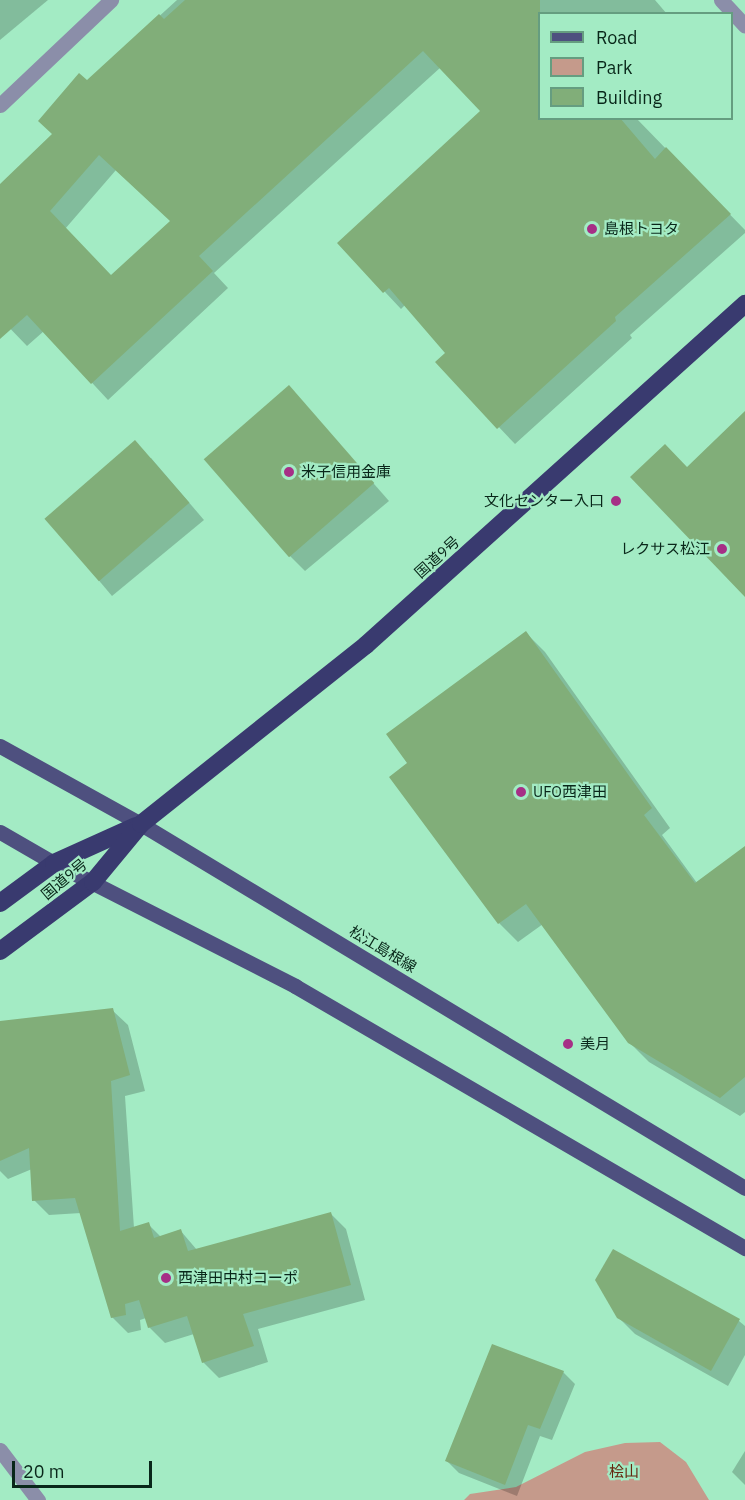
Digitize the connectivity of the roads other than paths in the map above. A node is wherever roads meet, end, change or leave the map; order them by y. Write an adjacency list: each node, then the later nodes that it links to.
1 (111, 0): 6 (street)
2 (721, 0): 3 (street)
3 (732, 12)
4 (733, 13): 5 (street)
5 (745, 26)
6 (0, 105)
7 (745, 304): 9 (highway, 国道9号)
8 (0, 746): 9 (main road, 松江島根線)
9 (141, 824): 11 (highway, 国道9号); 12 (highway, 国道9号); 15 (main road, 松江島根線)
10 (0, 832): 11 (main road)
11 (54, 863): 12 (main road); 13 (highway, 国道9号)
12 (93, 882): 14 (highway, 国道9号); 16 (main road)
13 (0, 903)
14 (0, 951)
15 (745, 1188)
16 (745, 1248)
17 (0, 1450): 18 (street)
18 (38, 1500)

